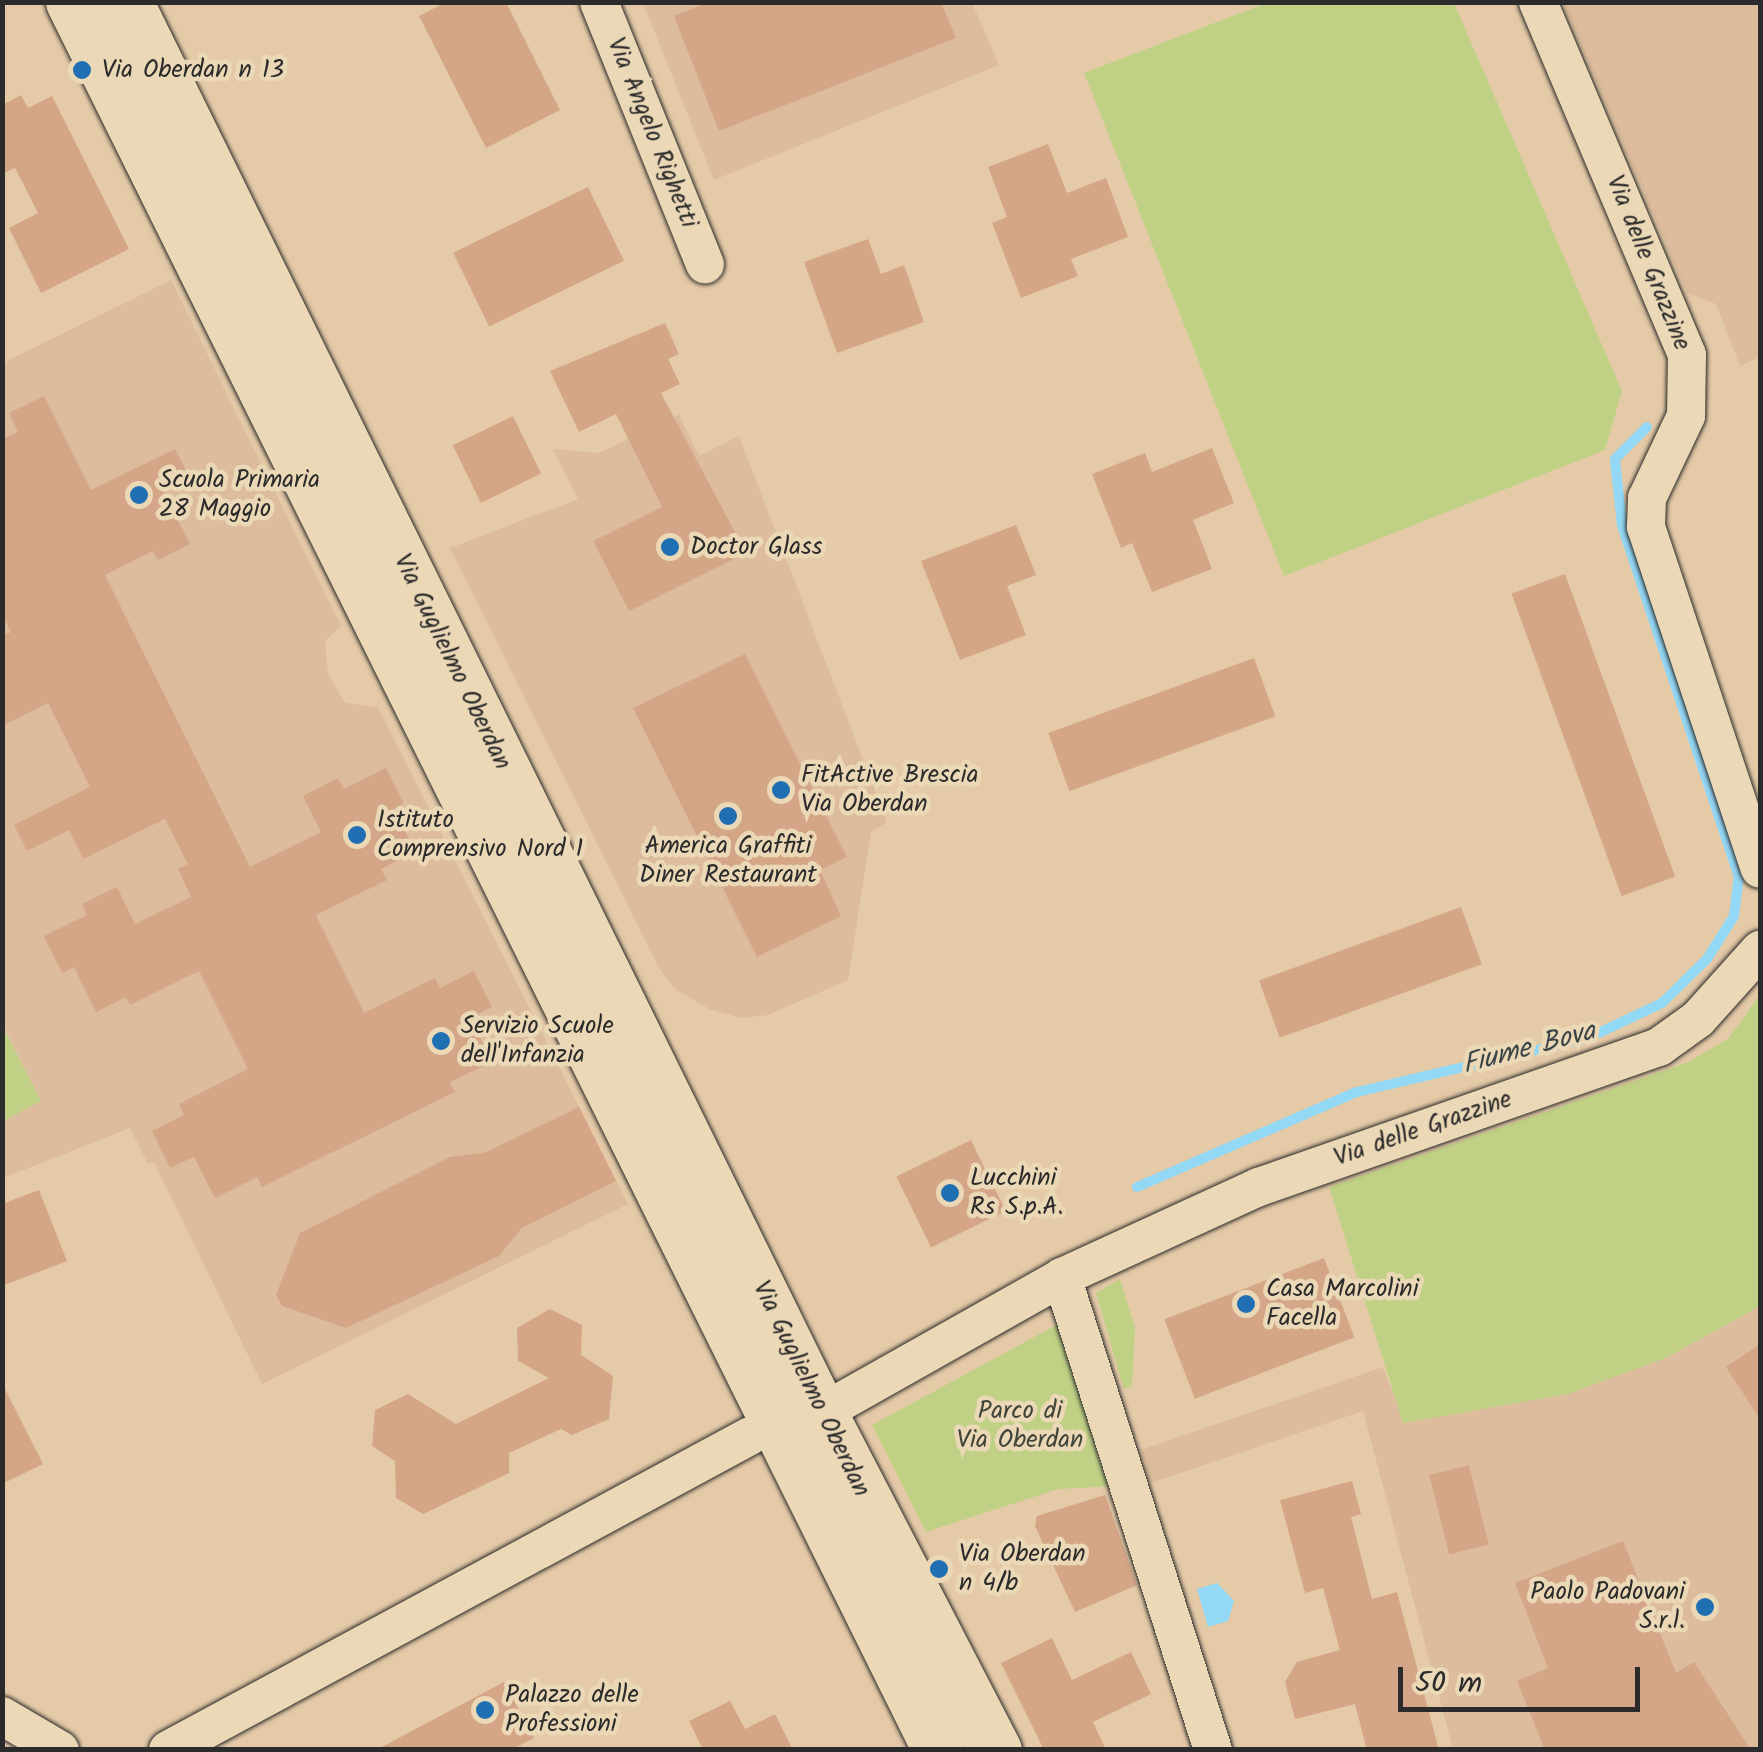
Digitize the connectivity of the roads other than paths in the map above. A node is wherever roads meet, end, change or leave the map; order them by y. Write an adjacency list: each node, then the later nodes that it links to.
1 (72, 2): 12 (main road, Via Guglielmo Oberdan)
2 (127, 2): 9 (main road, Via Guglielmo Oberdan)
3 (599, 2): 5 (street, Via Angelo Righetti)
4 (1538, 2): 6 (street, Via delle Grazzine)
5 (705, 264)
6 (1760, 869)
7 (1760, 950): 8 (street, Via delle Grazzine)
8 (1062, 1277): 9 (street, Via delle Grazzine); 16 (street)
9 (821, 1413): 15 (main road, Via Guglielmo Oberdan)
10 (750, 1436): 14 (street)
11 (2, 1716): 13 (street)
12 (934, 1745)
13 (60, 1750)
14 (168, 1750)
15 (996, 1750)
16 (1212, 1750)

